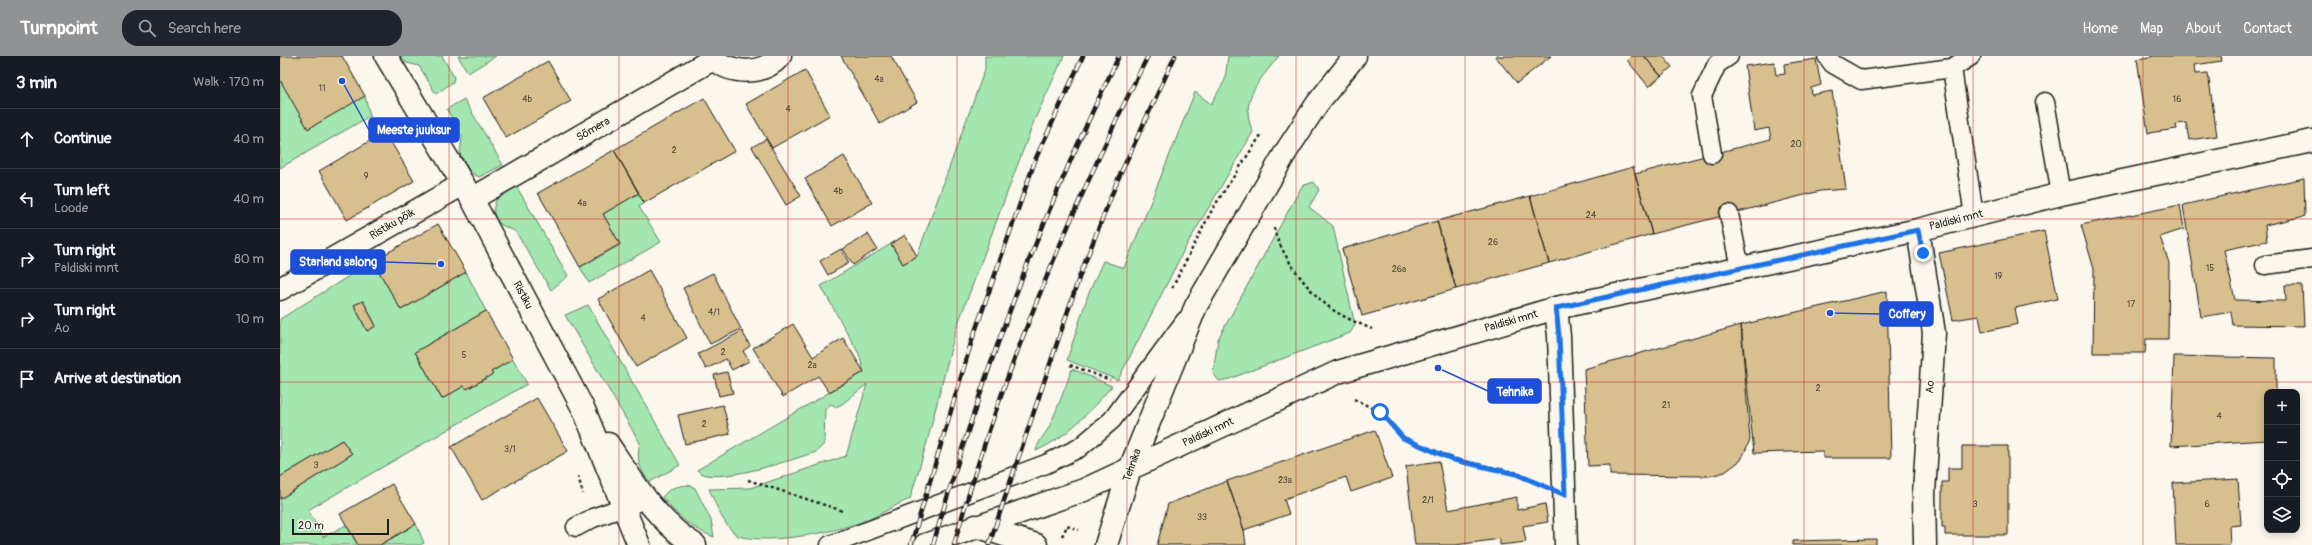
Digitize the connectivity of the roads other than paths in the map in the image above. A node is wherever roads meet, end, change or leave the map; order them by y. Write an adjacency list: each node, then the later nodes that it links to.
1 (386, 56): 12 (street, Ristiku)
2 (780, 56): 7 (street, Sõmera)
3 (1356, 56): 21 (street, Tehnika)
4 (1729, 56): 11 (lane)
5 (1827, 56): 8 (lane)
6 (1971, 56): 8 (lane)
7 (713, 58): 12 (street, Sõmera)
8 (1952, 68): 15 (lane)
9 (2045, 102): 13 (lane)
10 (2312, 141): 13 (street, Paldiski mnt)
11 (1712, 154)
12 (467, 191): 20 (street, Ristiku põik); 23 (street, Ristiku)
13 (2061, 194): 15 (street, Paldiski mnt)
14 (1729, 214): 19 (lane)
15 (1974, 216): 16 (street, Paldiski mnt)
16 (1918, 230): 19 (street, Paldiski mnt); 36 (street, Ao)
17 (2312, 259): 18 (lane)
18 (2265, 266)
19 (1740, 268): 22 (street, Paldiski mnt)
20 (280, 289)
21 (1196, 306): 24 (street, Tehnika); 31 (lane)
22 (1556, 308): 24 (street, Paldiski mnt); 35 (street)
23 (584, 410): 25 (street); 26 (street, Ristiku)
24 (1130, 469): 27 (street, Paldiski mnt); 34 (street, Tehnika)
25 (646, 499): 26 (lane); 30 (street)
26 (623, 507): 28 (lane); 29 (street, Ristiku)
27 (976, 526): 32 (street, Paldiski mnt); 33 (street)
28 (576, 527)
29 (639, 545)
30 (695, 545)
31 (830, 545)
32 (925, 545)
33 (1036, 545)
34 (1106, 545)
35 (1566, 545)
36 (1925, 545)

